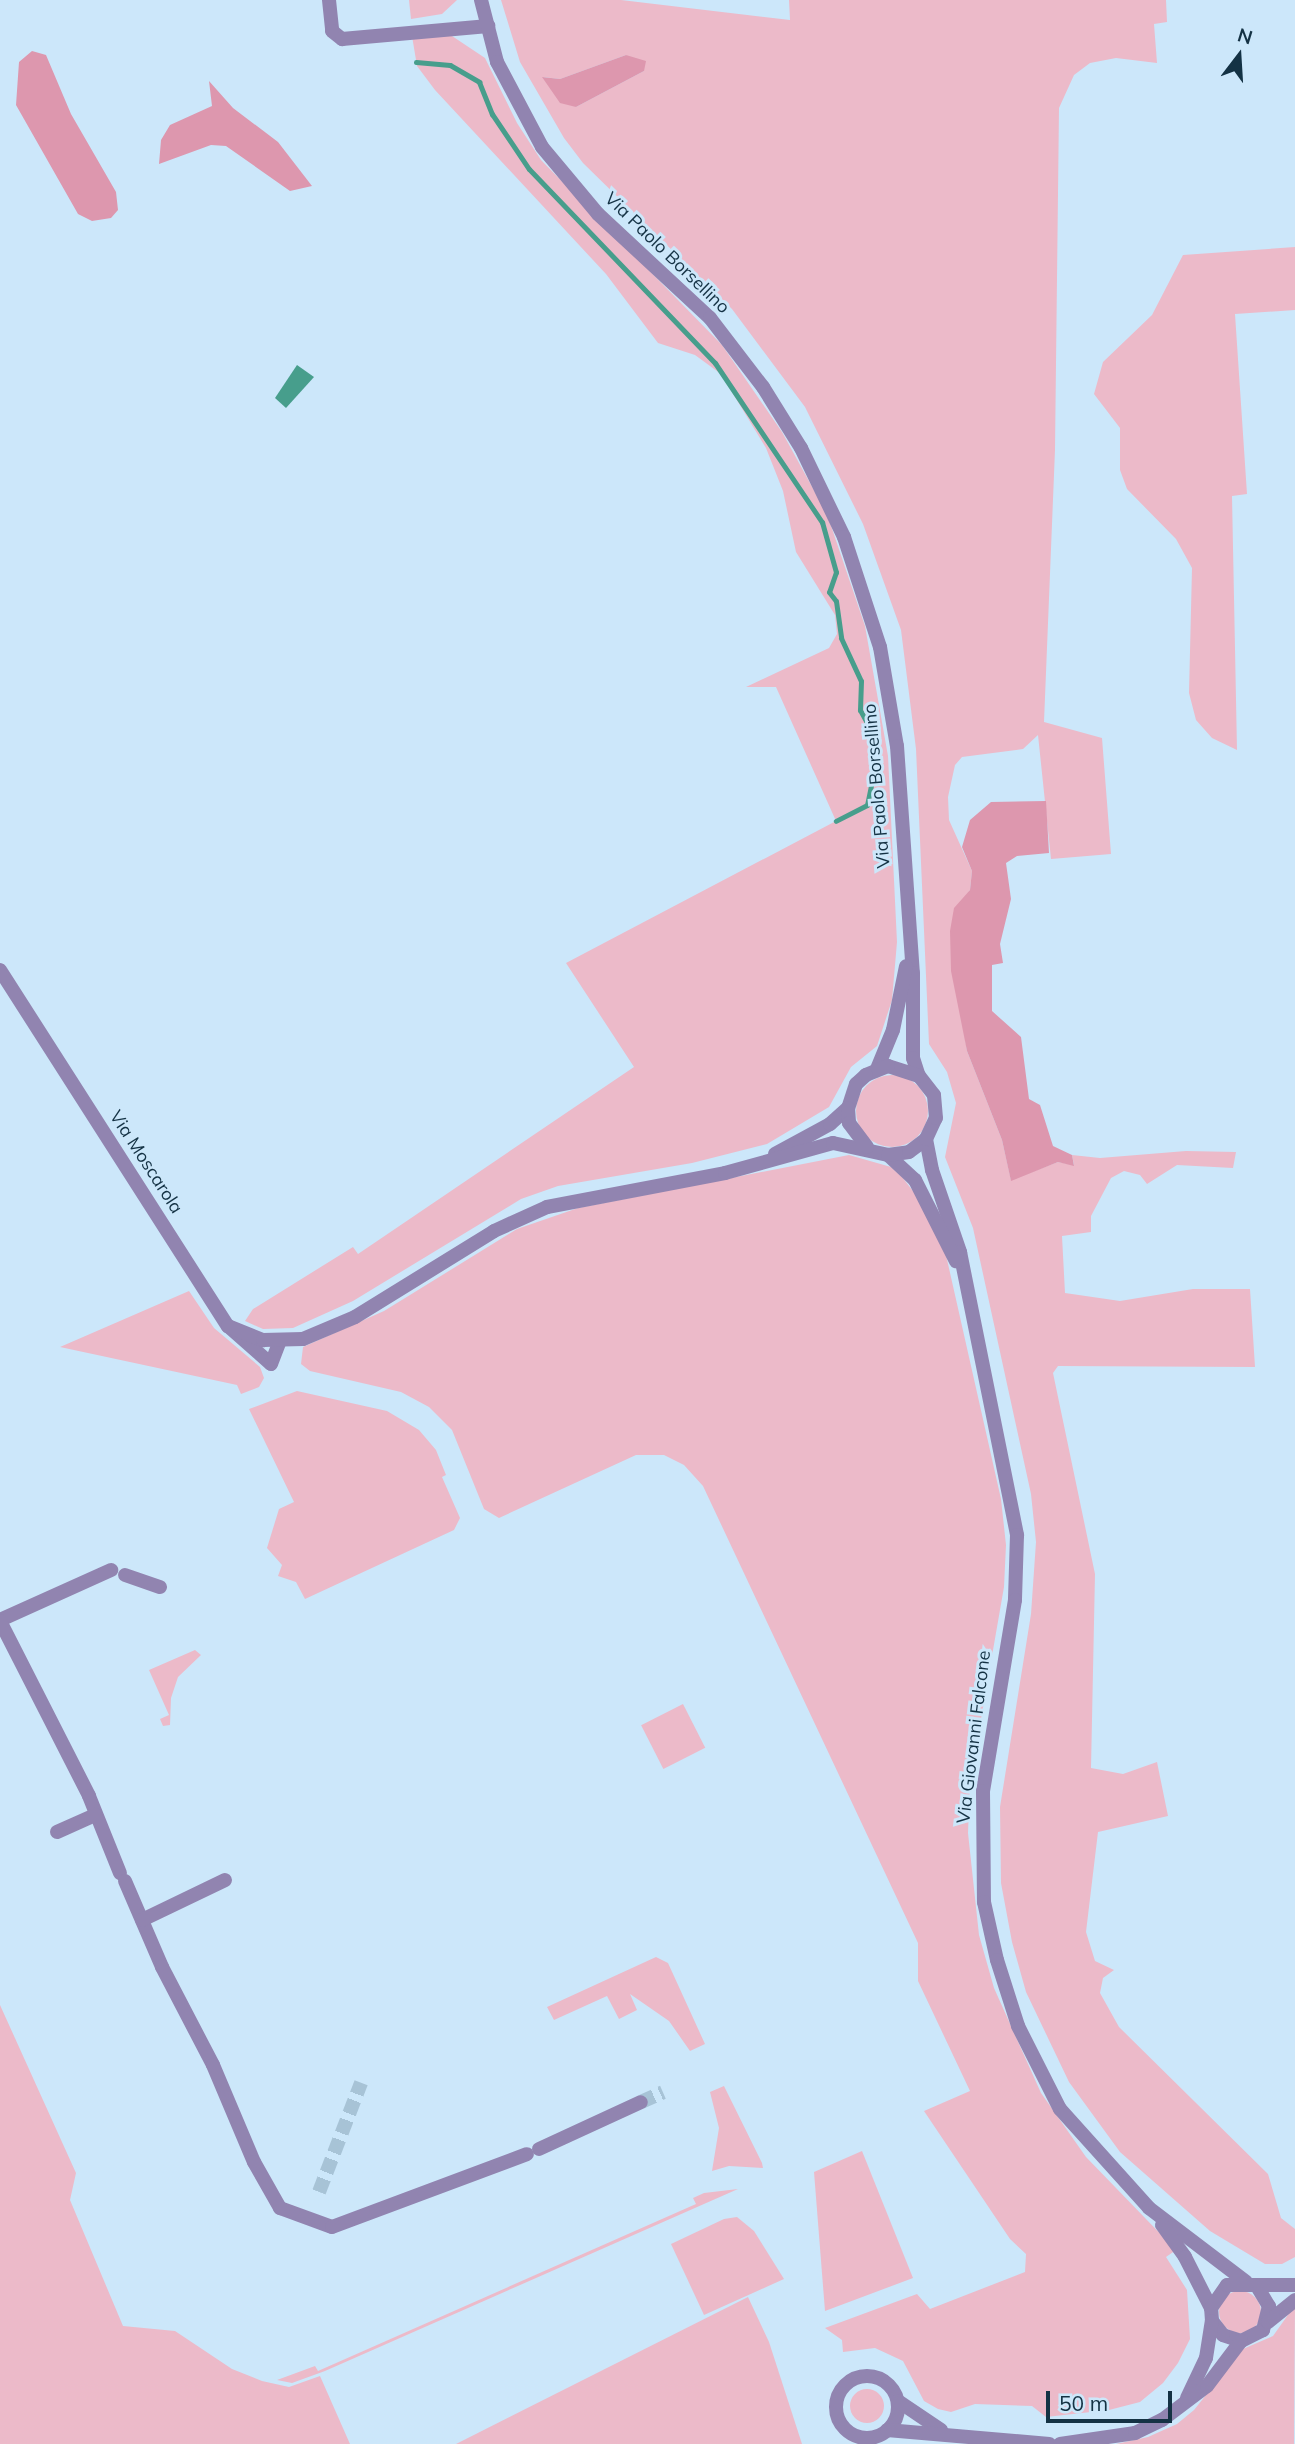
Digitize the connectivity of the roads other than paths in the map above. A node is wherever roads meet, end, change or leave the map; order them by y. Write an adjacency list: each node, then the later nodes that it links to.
1 (329, 0): 3 (street)
2 (481, 0): 3 (street, Via Paolo Borsellino)
3 (488, 26): 4 (street, Via Paolo Borsellino)
4 (909, 940): 6 (street, Via Paolo Borsellino); 7 (street, Via Paolo Borsellino)
5 (0, 970): 14 (street, Via Moscarola)
6 (877, 1069): 7 (street); 8 (street)
7 (919, 1076): 9 (street)
8 (848, 1108): 10 (street); 12 (street)
9 (926, 1139): 11 (street); 13 (street, Via Giovanni Falcone)
10 (867, 1147): 11 (street); 12 (street)
11 (888, 1155): 13 (street, Via Giovanni Falcone)
12 (755, 1164): 15 (street)
13 (961, 1272): 23 (street, Via Giovanni Falcone)
14 (228, 1326): 15 (street); 15 (street, Via Moscarola)
15 (279, 1343)
16 (160, 1587): 17 (street)
17 (0, 1620): 18 (street)
18 (95, 1815): 19 (street); 21 (street)
19 (57, 1832)
20 (225, 1880): 21 (street)
21 (142, 1920): 22 (street)
22 (641, 2102)
23 (1149, 2208): 24 (street, Via Giovanni Falcone); 27 (street, Via Giovanni Falcone)
24 (1252, 2285): 25 (street); 27 (street); 28 (street)
25 (1295, 2286)
26 (1295, 2300): 28 (street)
27 (1212, 2315): 29 (street); 31 (street)
28 (1268, 2322): 29 (street)
29 (1241, 2341): 31 (street)
30 (898, 2400): 32 (street); 33 (street); 34 (street)
31 (1178, 2410): 36 (street)
32 (884, 2436): 33 (street); 34 (street)
33 (958, 2436): 35 (street)
34 (858, 2440)
35 (1049, 2444)
36 (1060, 2444)

